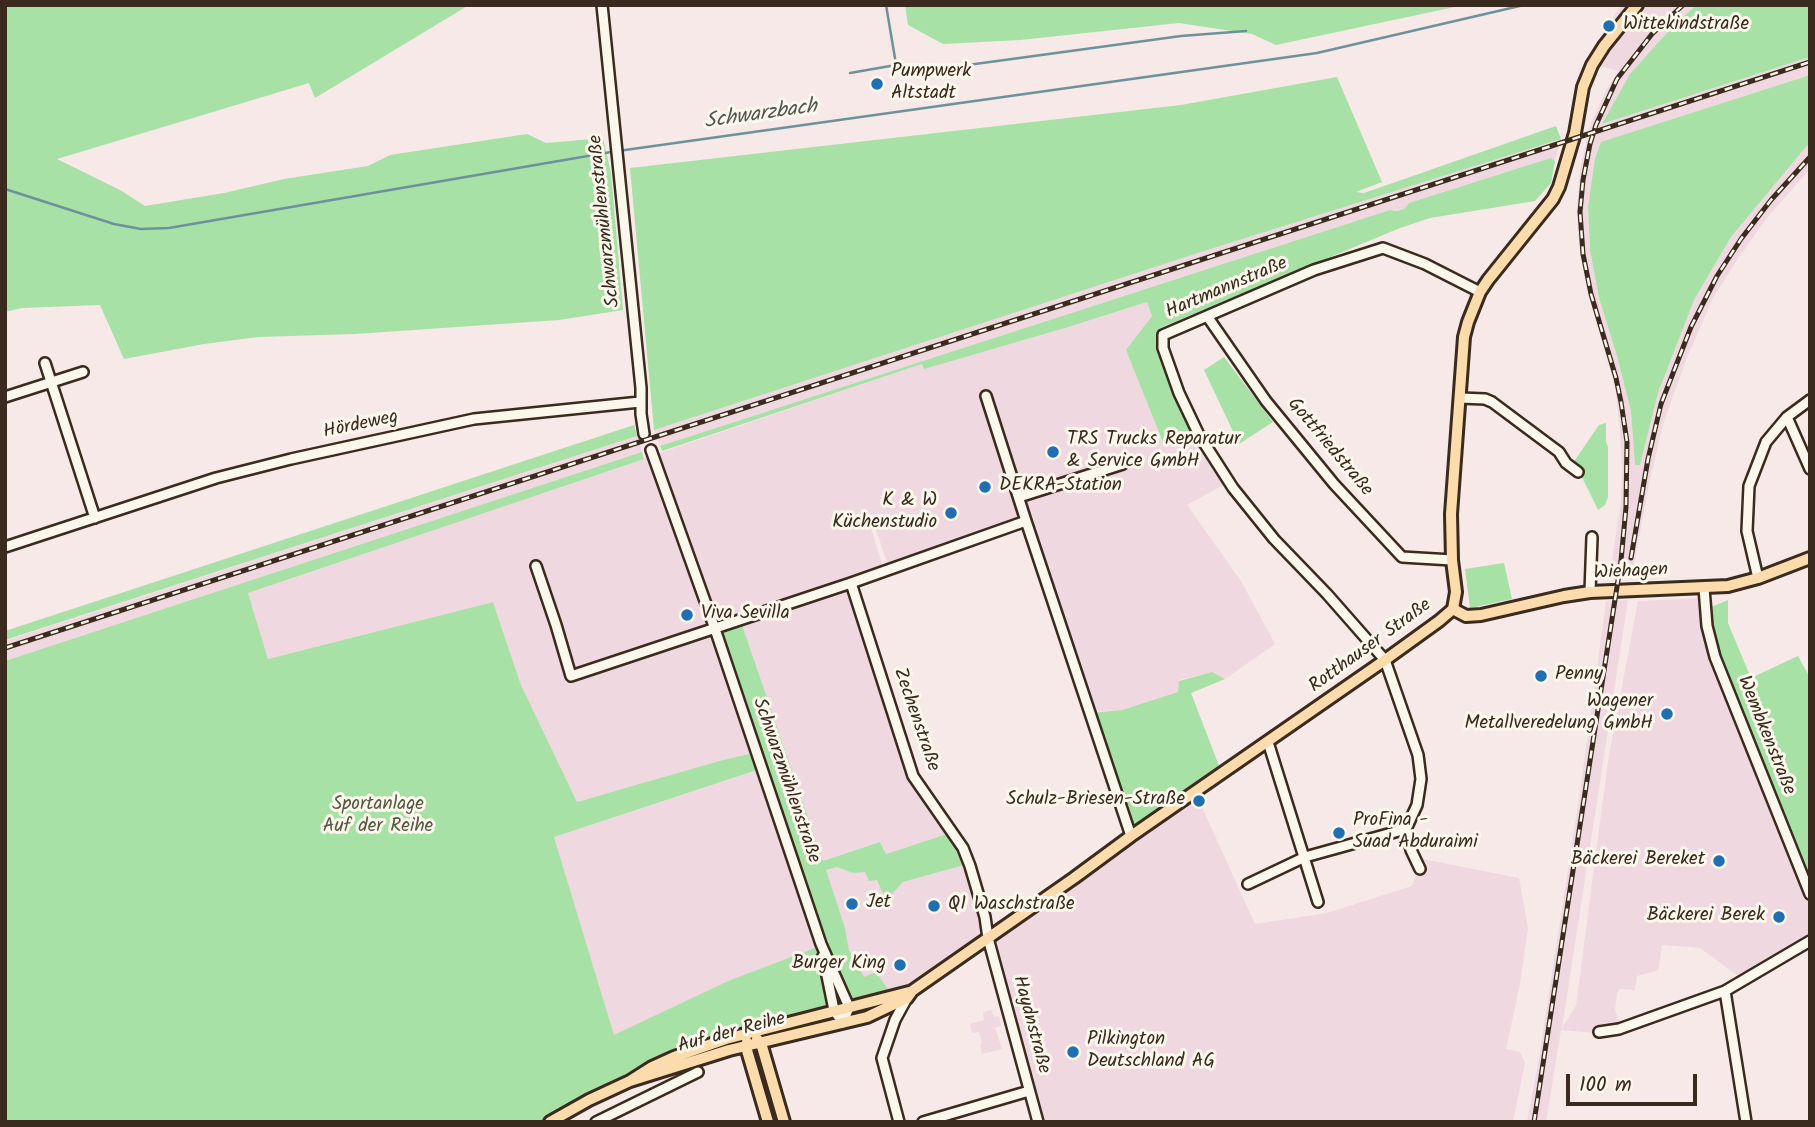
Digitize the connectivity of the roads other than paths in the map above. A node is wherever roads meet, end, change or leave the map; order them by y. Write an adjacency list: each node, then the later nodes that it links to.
1 (602, 5): 12 (street, Schwarzmühlenstraße)
2 (1637, 5): 3 (main road, Rotthauser Straße)
3 (1480, 292): 4 (street, Hartmannstraße); 10 (main road, Rotthauser Straße)
4 (1207, 316): 25 (street, Gottfriedstraße); 33 (street, Hartmannstraße)
5 (45, 363): 7 (street)
6 (83, 372): 7 (street)
7 (50, 382): 9 (street); 20 (street)
8 (986, 396): 19 (street)
9 (5, 397)
10 (1460, 398): 18 (street); 25 (main road, Rotthauser Straße)
11 (1810, 400): 13 (street)
12 (640, 402): 14 (street, Schwarzmühlenstraße); 20 (street, Hördeweg)
13 (1787, 417): 17 (street); 27 (street)
14 (644, 434)
15 (651, 450): 32 (street, Schwarzmühlenstraße)
16 (1123, 464): 19 (street)
17 (1810, 469)
18 (1578, 472)
19 (1018, 497): 21 (street)
20 (95, 518): 23 (street, Hördeweg)
21 (1026, 521): 28 (street); 36 (street)
22 (1592, 537): 30 (street)
23 (5, 547)
24 (1810, 558): 27 (main road, Wiehagen)
25 (1452, 560): 31 (main road, Rotthauser Straße)
26 (536, 566): 32 (street)
27 (1758, 578): 29 (main road, Wiehagen)
28 (851, 583): 32 (street); 42 (street, Zechenstraße)
29 (1704, 588): 30 (main road, Wiehagen); 40 (street, Wembkenstraße)
30 (1590, 592): 31 (main road, Wiehagen)
31 (1453, 609): 33 (main road, Rotthauser Straße)
32 (715, 629): 44 (street, Schwarzmühlenstraße)
33 (1385, 660): 34 (main road, Rotthauser Straße); 35 (street)
34 (1268, 741): 36 (main road, Rotthauser Straße); 37 (street)
35 (1406, 829): 37 (street); 38 (street)
36 (1131, 836): 42 (main road, Rotthauser Straße)
37 (1305, 857): 39 (street); 41 (street)
38 (1420, 869)
39 (1248, 884)
40 (1810, 894)
41 (1318, 902)
42 (988, 938): 46 (main road, Rotthauser Straße); 56 (street, Haydnstraße)
43 (1810, 941): 45 (street)
44 (821, 944): 47 (street, Schwarzmühlenstraße); 48 (street, Schwarzmühlenstraße)
45 (1725, 991): 50 (street); 64 (street)
46 (909, 995): 47 (main road, Rotthauser Straße); 49 (main road, Rotthauser Straße); 61 (street)
47 (849, 1007): 48 (main road, Rotthauser Straße); 49 (street)
48 (834, 1010): 49 (street, Schwarzmühlenstraße); 51 (main road, Auf der Reihe)
49 (844, 1023): 52 (main road, Auf der Reihe)
50 (1599, 1032)
51 (750, 1033): 52 (main road); 53 (main road); 55 (main road, Auf der Reihe)
52 (761, 1043): 53 (main road, Auf der Reihe); 60 (main road)
53 (746, 1047): 55 (main road, Auf der Reihe); 59 (main road)
54 (698, 1072): 58 (street, Auf der Reihe)
55 (630, 1081): 57 (main road, Auf der Reihe)
56 (1029, 1091): 62 (street); 63 (street, Haydnstraße)
57 (550, 1122)
58 (596, 1122)
59 (768, 1122)
60 (784, 1122)
61 (899, 1122)
62 (923, 1122)
63 (1038, 1122)
64 (1746, 1122)

